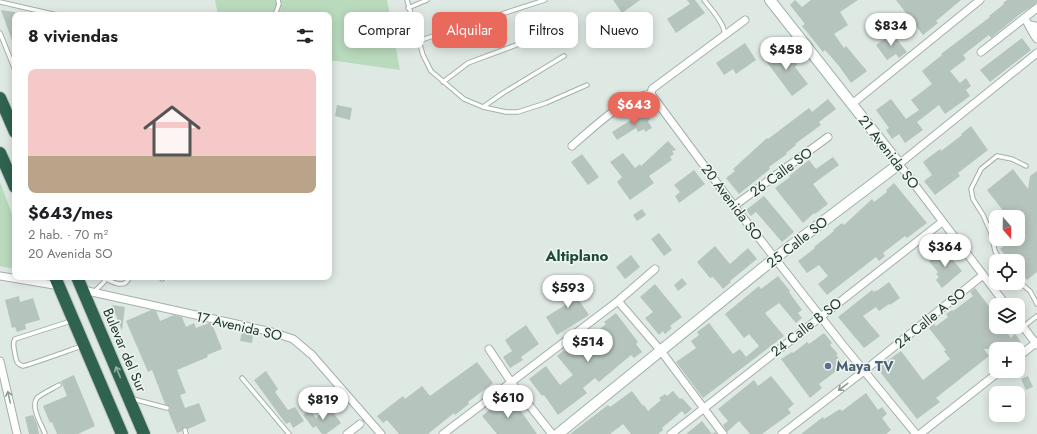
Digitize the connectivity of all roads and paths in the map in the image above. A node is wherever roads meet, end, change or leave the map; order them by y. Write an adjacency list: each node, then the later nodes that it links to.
1 (278, 0): 12 (lane)
2 (407, 0): 9 (lane)
3 (428, 0): 9 (lane)
4 (545, 0): 20 (lane)
5 (704, 0): 19 (lane)
6 (771, 0): 32 (street, 21 Avenida SO)
7 (980, 0): 32 (street)
8 (0, 2): 11 (lane)
9 (408, 8): 13 (lane)
10 (1037, 8): 14 (street)
11 (44, 12)
12 (276, 12)
13 (409, 12)
14 (1024, 18): 16 (street); 24 (street)
15 (745, 20): 19 (street)
16 (1030, 25): 17 (street); 21 (street)
17 (1037, 29)
18 (0, 33): 27 (lane)
19 (723, 37): 30 (street)
20 (424, 39)
21 (1037, 39)
22 (515, 45): 28 (lane)
23 (420, 48): 28 (lane)
24 (981, 52)
25 (1037, 53): 38 (street, 25 Calle SO)
26 (564, 56): 33 (lane)
27 (12, 63)
28 (443, 82): 33 (lane)
29 (587, 85): 33 (lane)
30 (653, 96): 36 (street); 41 (street, 20 Avenida SO)
31 (0, 98): 34 (highway)
32 (852, 104): 38 (street, 21 Avenida SO)
33 (483, 107)
34 (12, 125)
35 (828, 137): 41 (street, 26 Calle SO)
36 (572, 146)
37 (0, 153): 40 (highway)
38 (899, 164): 42 (street, 21 Avenida SO); 44 (street, 25 Calle SO)
39 (1026, 166): 43 (lane)
40 (12, 180)
41 (734, 206): 44 (street, 20 Avenida SO)
42 (942, 222): 46 (street, 21 Avenida SO); 60 (street, 24 Calle B SO)
43 (997, 254)
44 (775, 258): 60 (street, 20 Avenida SO); 68 (street, 25 Calle SO)
45 (655, 269): 58 (street)
46 (983, 275): 57 (street, 21 Avenida SO); 71 (street, 24 Calle A SO)
47 (0, 276): 48 (street)
48 (12, 277)
49 (38, 280): 54 (street)
50 (79, 280): 56 (highway, Bulevar del Sur)
51 (103, 280): 56 (lane)
52 (109, 280): 53 (lane)
53 (128, 280)
54 (57, 282): 62 (highway)
55 (1025, 287): 59 (lane)
56 (88, 292): 76 (highway, Bulevar del Sur, one-way to 56); 86 (street, 17 Avenida SO)
57 (1001, 298)
58 (618, 301): 68 (street); 74 (street)
59 (1037, 304)
60 (821, 316): 71 (street, 20 Avenida SO); 78 (street, 24 Calle B SO)
61 (1037, 316): 63 (lane)
62 (74, 320): 66 (highway); 66 (lane)
63 (1025, 325)
64 (1025, 330): 65 (street)
65 (1036, 344): 69 (street)
66 (84, 345): 82 (highway)
67 (489, 349): 74 (street)
68 (661, 351): 78 (street); 89 (street, 25 Calle SO)
69 (1025, 352)
70 (0, 361): 80 (street, one-way to 70)
71 (864, 371): 92 (street, 24 Calle A SO, one-way to 92); 93 (street, 20 Avenida SO)
72 (242, 378): 84 (lane)
73 (991, 378): 94 (street)
74 (512, 382): 87 (street); 88 (street)
75 (59, 385): 81 (lane)
76 (129, 398): 77 (lane); 83 (highway, Bulevar del Sur)
77 (166, 408)
78 (703, 409): 90 (street, 24 Calle B SO); 91 (street)
79 (360, 424): 85 (street)
80 (17, 434)
81 (45, 434)
82 (122, 434)
83 (144, 434)
84 (289, 434)
85 (347, 434)
86 (381, 434)
87 (443, 434)
88 (552, 434)
89 (558, 434)
90 (671, 434)
91 (723, 434)
92 (782, 434)
93 (916, 434)
94 (920, 434)

